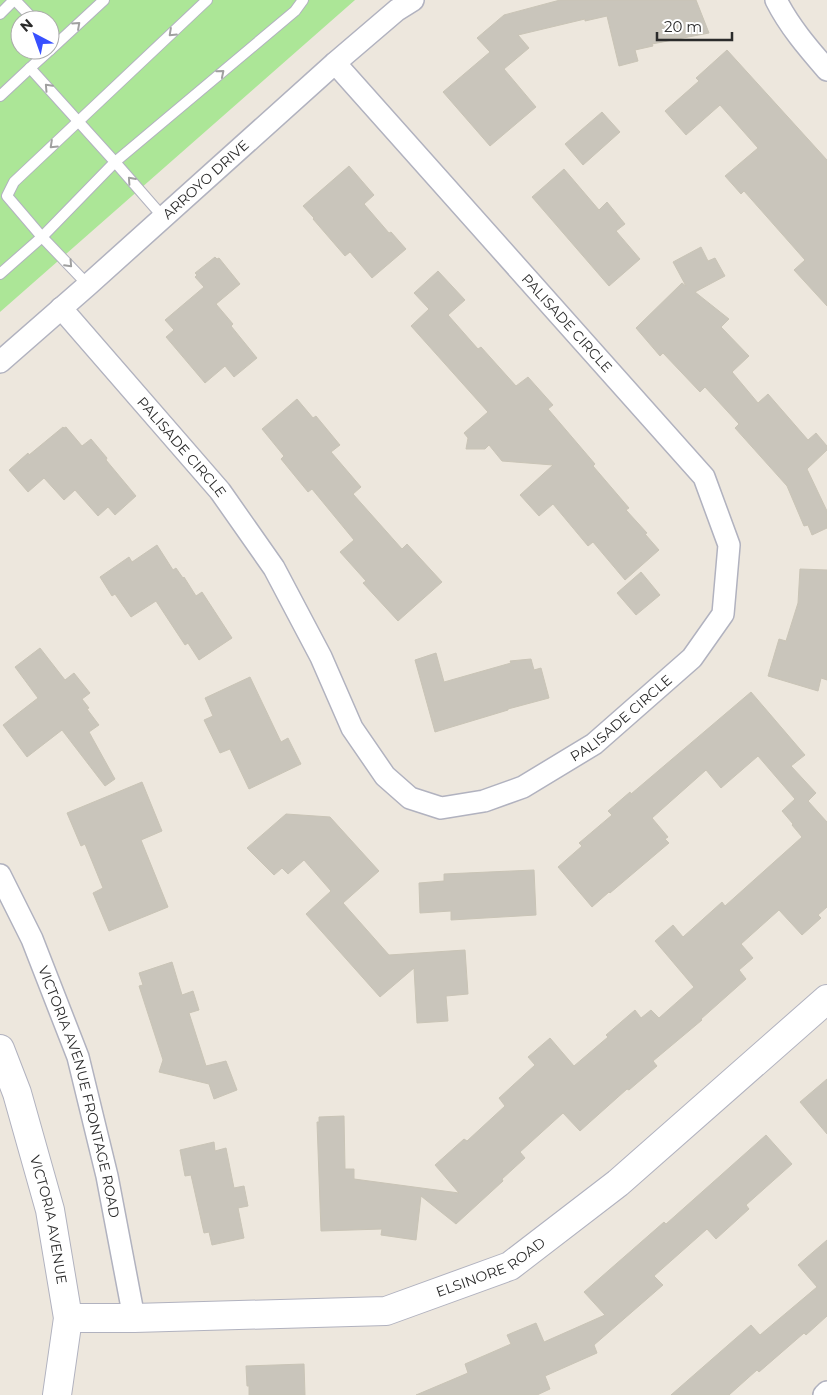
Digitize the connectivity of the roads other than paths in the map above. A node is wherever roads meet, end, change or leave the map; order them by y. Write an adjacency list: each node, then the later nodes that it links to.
1 (15, 0): 7 (lane); 8 (lane)
2 (104, 0): 9 (lane, one-way to 2)
3 (207, 0): 15 (lane, one-way to 15)
4 (303, 0): 16 (lane, one-way to 4)
5 (414, 0): 11 (street, ARROYO DRIVE)
6 (776, 0): 13 (street)
7 (24, 10)
8 (0, 14)
9 (60, 38)
10 (38, 60): 12 (lane)
11 (335, 63): 18 (street, ARROYO DRIVE); 22 (street, PALISADE CIRCLE)
12 (30, 68): 14 (lane); 15 (lane, one-way to 12)
13 (827, 70)
14 (0, 96)
15 (79, 120): 16 (lane); 17 (lane, one-way to 17)
16 (115, 162): 18 (lane, one-way to 16); 19 (lane)
17 (3, 192): 19 (lane)
18 (163, 217): 21 (street, ARROYO DRIVE)
19 (42, 237): 20 (lane); 21 (lane, one-way to 21)
20 (0, 274)
21 (88, 285): 22 (street, ARROYO DRIVE)
22 (61, 308): 23 (street, ARROYO DRIVE)
23 (0, 362)
24 (0, 875): 28 (street, VICTORIA AVENUE FRONTAGE ROAD)
25 (827, 999): 28 (street, ELSINORE ROAD)
26 (0, 1049): 27 (street, VICTORIA AVENUE)
27 (68, 1318): 28 (street, ELSINORE ROAD); 30 (street, VICTORIA AVENUE)
28 (134, 1318)
29 (827, 1392): 31 (street)
30 (57, 1395)
31 (824, 1395)

